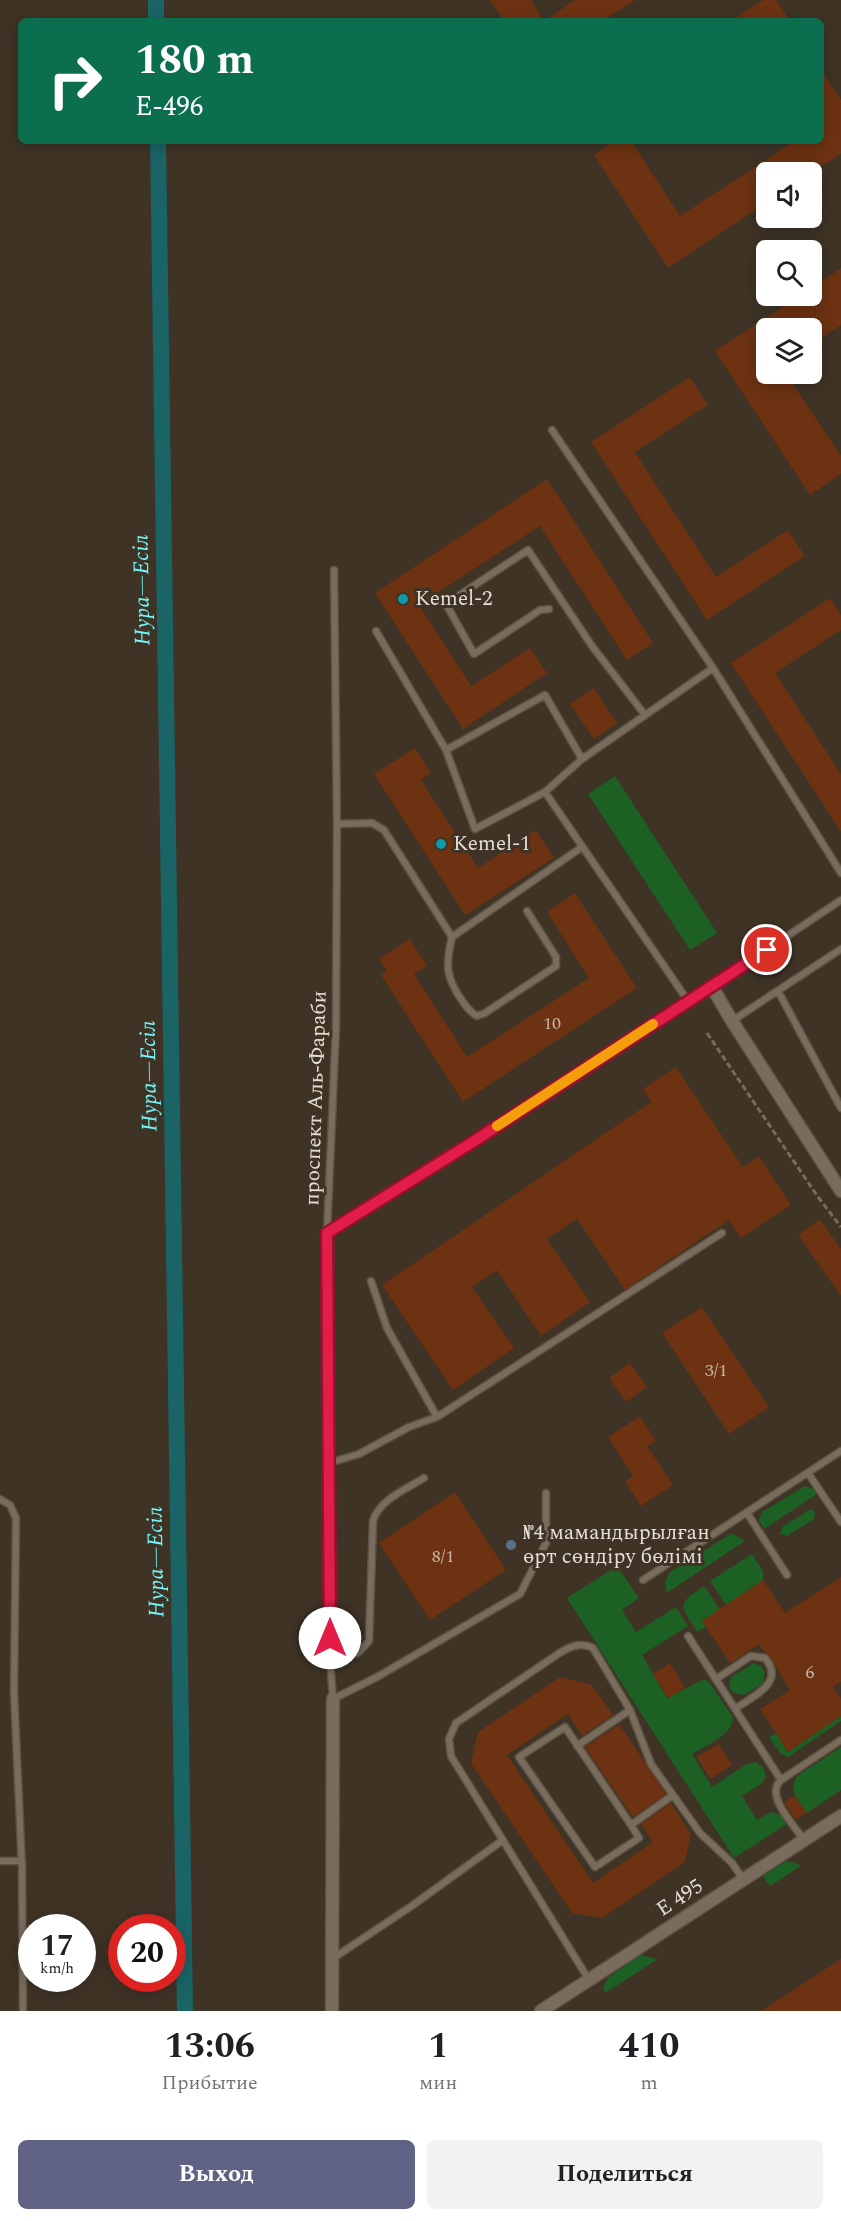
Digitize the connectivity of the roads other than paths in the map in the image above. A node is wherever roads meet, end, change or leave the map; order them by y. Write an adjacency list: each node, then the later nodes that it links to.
1 (552, 430): 5 (lane)
2 (334, 570): 10 (lane, проспект Аль-Фараби)
3 (549, 609): 6 (lane)
4 (376, 631): 7 (lane)
5 (713, 668): 6 (lane); 12 (lane)
6 (645, 715): 8 (lane)
7 (446, 750): 8 (lane); 9 (lane)
8 (582, 759): 9 (lane)
9 (545, 792): 11 (lane)
10 (337, 824): 15 (lane); 23 (lane, проспект Аль-Фараби)
11 (582, 847): 15 (lane); 19 (lane)
12 (841, 873)
13 (841, 900): 17 (lane)
14 (527, 911): 15 (lane)
15 (452, 937)
16 (841, 949): 18 (lane)
17 (712, 987): 19 (lane); 20 (street)
18 (778, 991): 20 (lane); 21 (lane)
19 (688, 1001): 23 (lane)
20 (732, 1021): 22 (street)
21 (841, 1108)
22 (841, 1191)
23 (327, 1233): 28 (lane, проспект Аль-Фараби)
24 (722, 1233): 26 (lane)
25 (371, 1281): 26 (lane)
26 (437, 1417): 28 (lane)
27 (841, 1451): 29 (lane)
28 (329, 1463): 38 (lane, проспект Аль-Фараби)
29 (808, 1473): 33 (lane); 34 (lane)
30 (424, 1478): 38 (lane)
31 (546, 1493): 40 (lane)
32 (0, 1499): 52 (lane)
33 (747, 1513): 35 (lane); 36 (lane)
34 (841, 1522)
35 (787, 1575)
36 (643, 1581)
37 (688, 1636): 39 (lane)
38 (330, 1660): 40 (lane, проспект Аль-Фараби)
39 (716, 1679): 41 (lane); 41 (lane)
40 (333, 1699): 54 (street)
41 (735, 1708): 45 (lane)
42 (630, 1710): 44 (lane); 46 (lane); 49 (lane)
43 (841, 1740): 45 (lane)
44 (577, 1746): 48 (lane); 48 (lane)
45 (781, 1780): 50 (lane)
46 (673, 1795): 48 (lane); 53 (lane)
47 (841, 1816): 50 (street, E 495)
48 (631, 1825)
49 (503, 1840): 54 (lane); 55 (lane)
50 (804, 1840): 53 (street, E 495)
51 (0, 1861): 52 (lane)
52 (22, 1861): 56 (lane)
53 (743, 1880): 55 (street, E 495)
54 (332, 1959): 57 (street)
55 (589, 1980): 58 (street, E 495)
56 (23, 2011)
57 (332, 2011)
58 (541, 2011)

